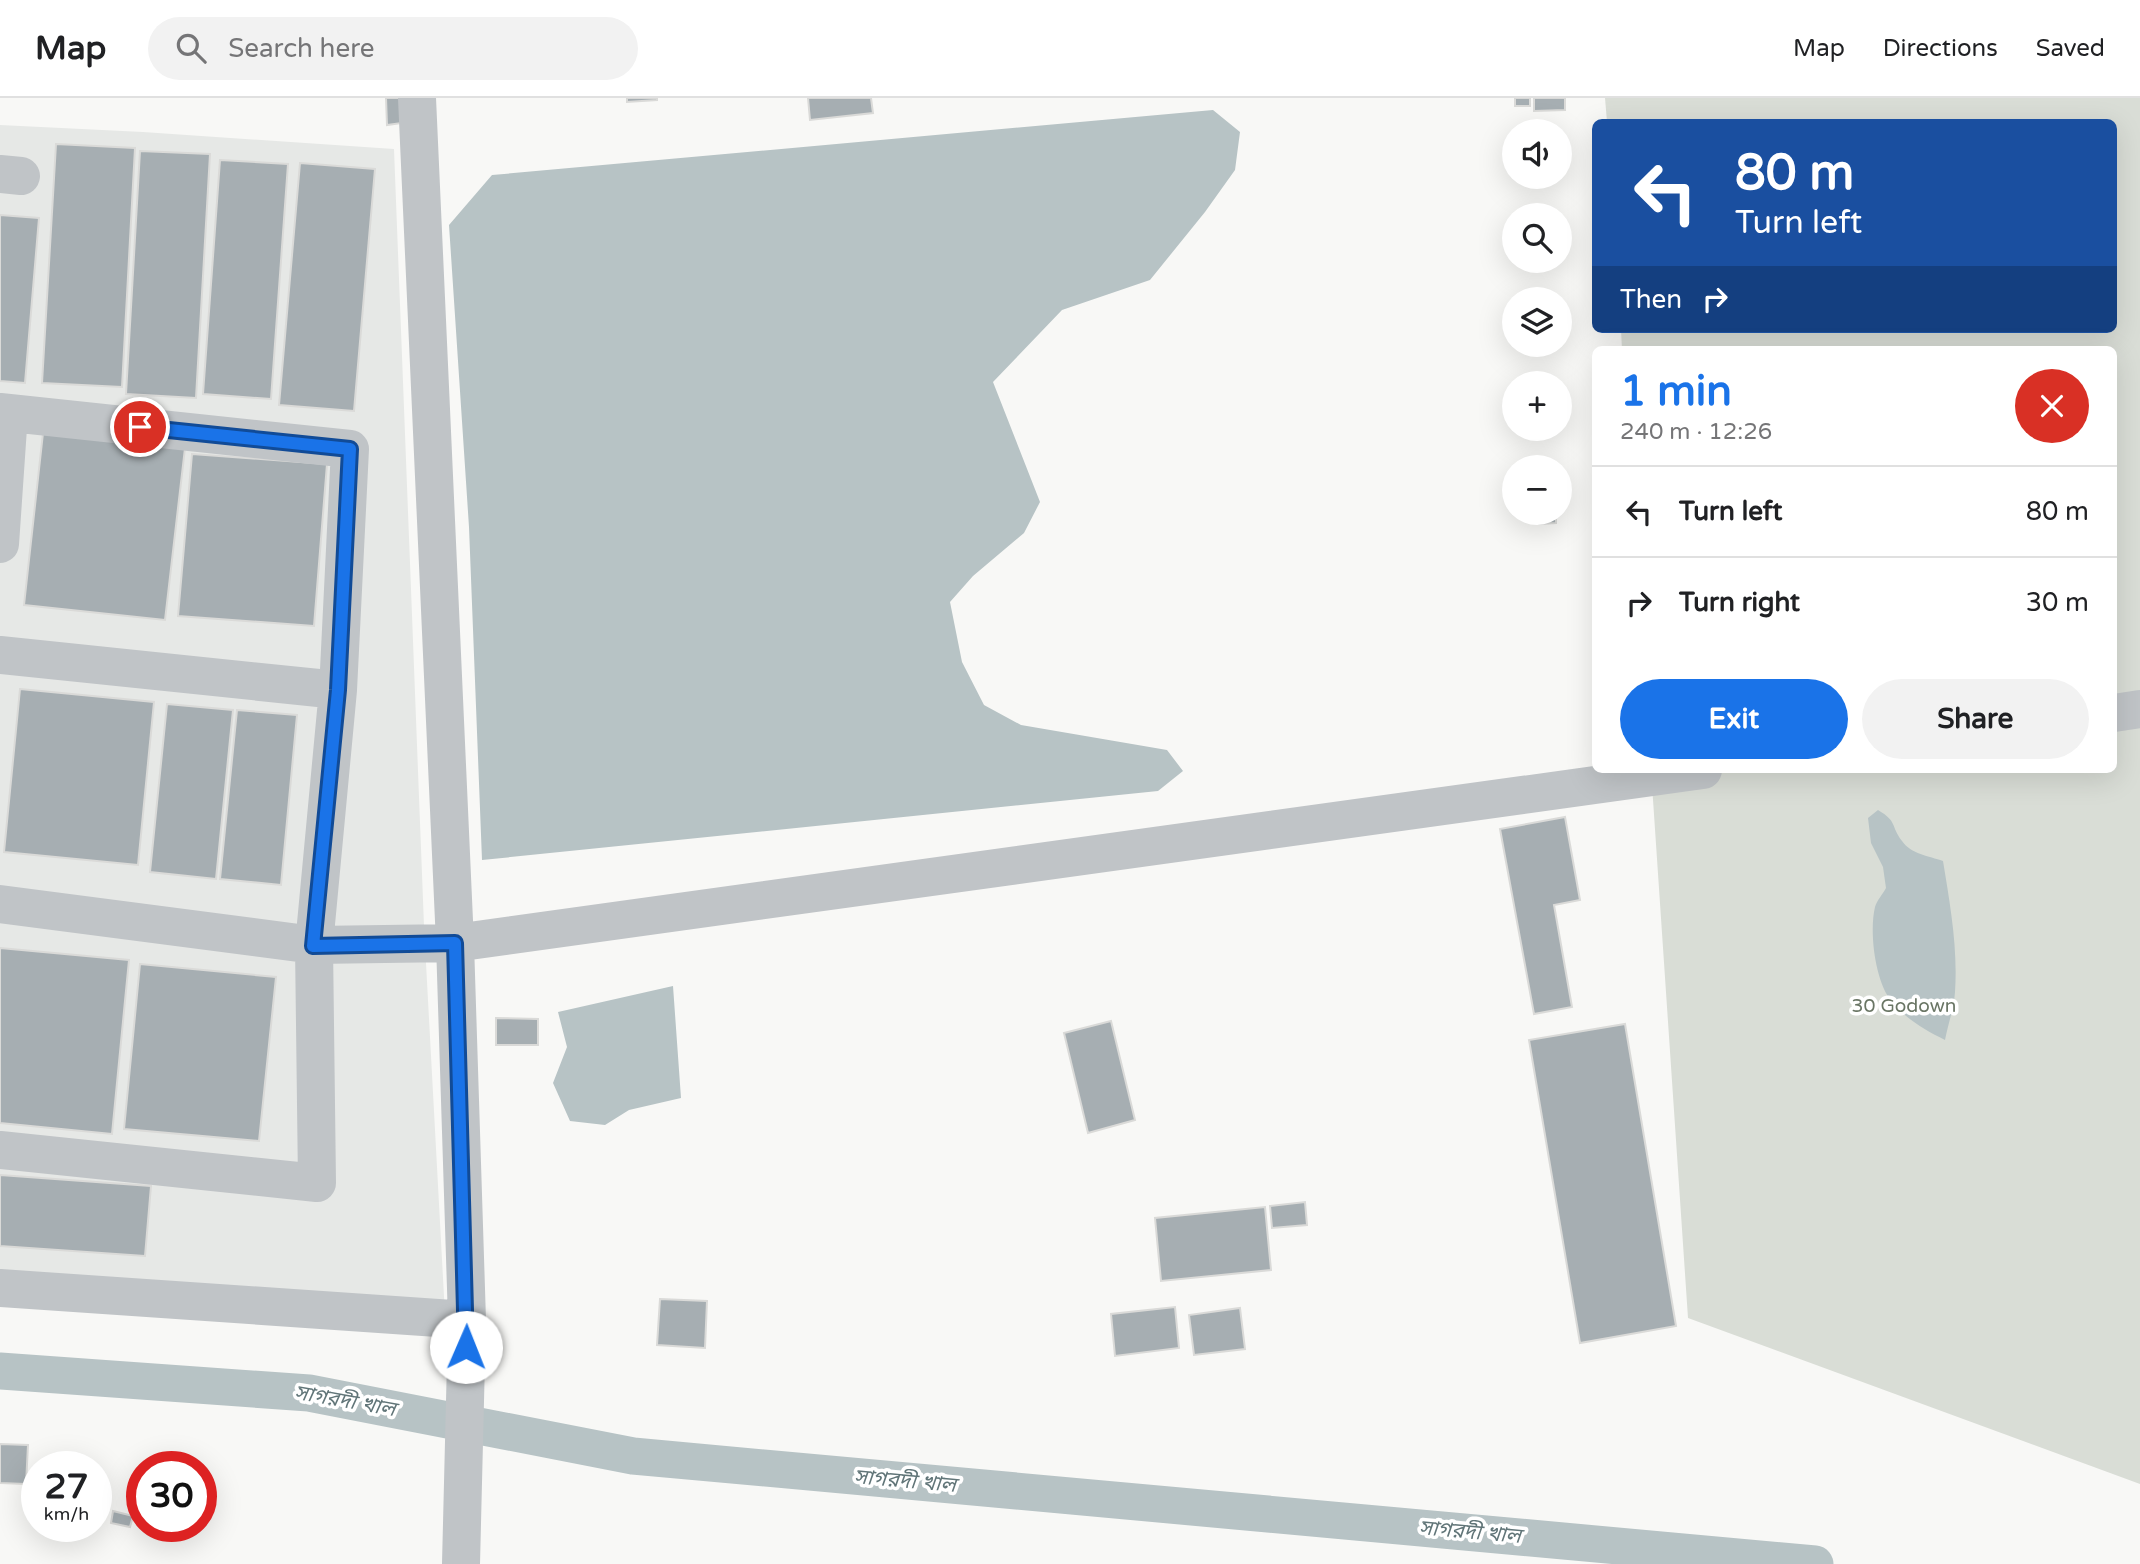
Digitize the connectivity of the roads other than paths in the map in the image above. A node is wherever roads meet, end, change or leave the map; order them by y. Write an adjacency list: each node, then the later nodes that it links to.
1 (417, 98): 10 (street)
2 (5, 413): 3 (street); 5 (street)
3 (0, 544)
4 (0, 655): 5 (street)
5 (338, 690): 11 (street)
6 (2140, 709): 7 (street)
7 (2117, 713)
8 (1681, 773): 10 (street)
9 (0, 904): 11 (street)
10 (455, 943): 11 (street); 14 (street)
11 (313, 946): 12 (street)
12 (0, 1150)
13 (0, 1288): 14 (street)
14 (466, 1333): 15 (street)
15 (461, 1564)

